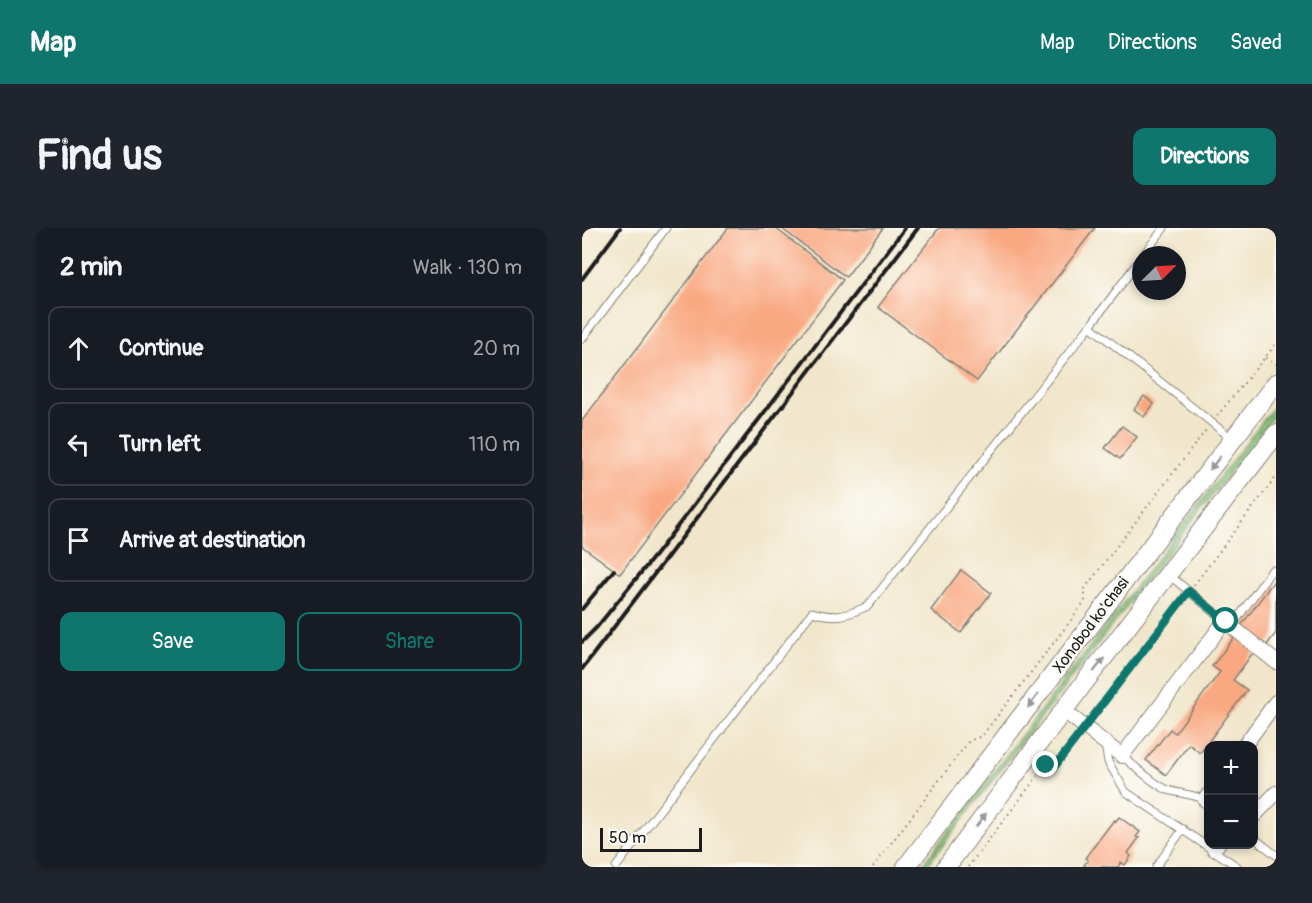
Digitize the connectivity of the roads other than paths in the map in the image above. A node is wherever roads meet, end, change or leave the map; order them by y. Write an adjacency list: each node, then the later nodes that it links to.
1 (666, 228): 6 (lane)
2 (1164, 228): 3 (lane)
3 (1150, 246)
4 (1132, 269): 5 (lane)
5 (1090, 326): 9 (lane); 27 (lane)
6 (582, 339)
7 (1276, 383): 9 (street, Xonobod ko'chasi)
8 (1276, 434): 11 (street, Xonobod ko'chasi)
9 (1233, 439): 28 (street, Xonobod ko'chasi, one-way to 28)
10 (1272, 570): 12 (lane)
11 (1169, 575): 12 (lane); 15 (street, Xonobod ko'chasi, one-way to 11)
12 (1228, 623): 13 (street); 18 (street)
13 (1276, 662)
14 (1276, 702): 16 (street)
15 (1064, 711): 17 (street); 29 (street, Xonobod ko'chasi, one-way to 15)
16 (1248, 741)
17 (1104, 742): 18 (street); 22 (lane)
18 (1122, 756): 20 (lane)
19 (1276, 793): 21 (street)
20 (1204, 798)
21 (1258, 812)
22 (1184, 829): 23 (lane); 30 (lane)
23 (1204, 840)
24 (1258, 841): 26 (lane)
25 (1218, 849): 31 (lane)
26 (1276, 855)
27 (616, 867)
28 (906, 867)
29 (946, 867)
30 (1156, 867)
31 (1238, 867)

